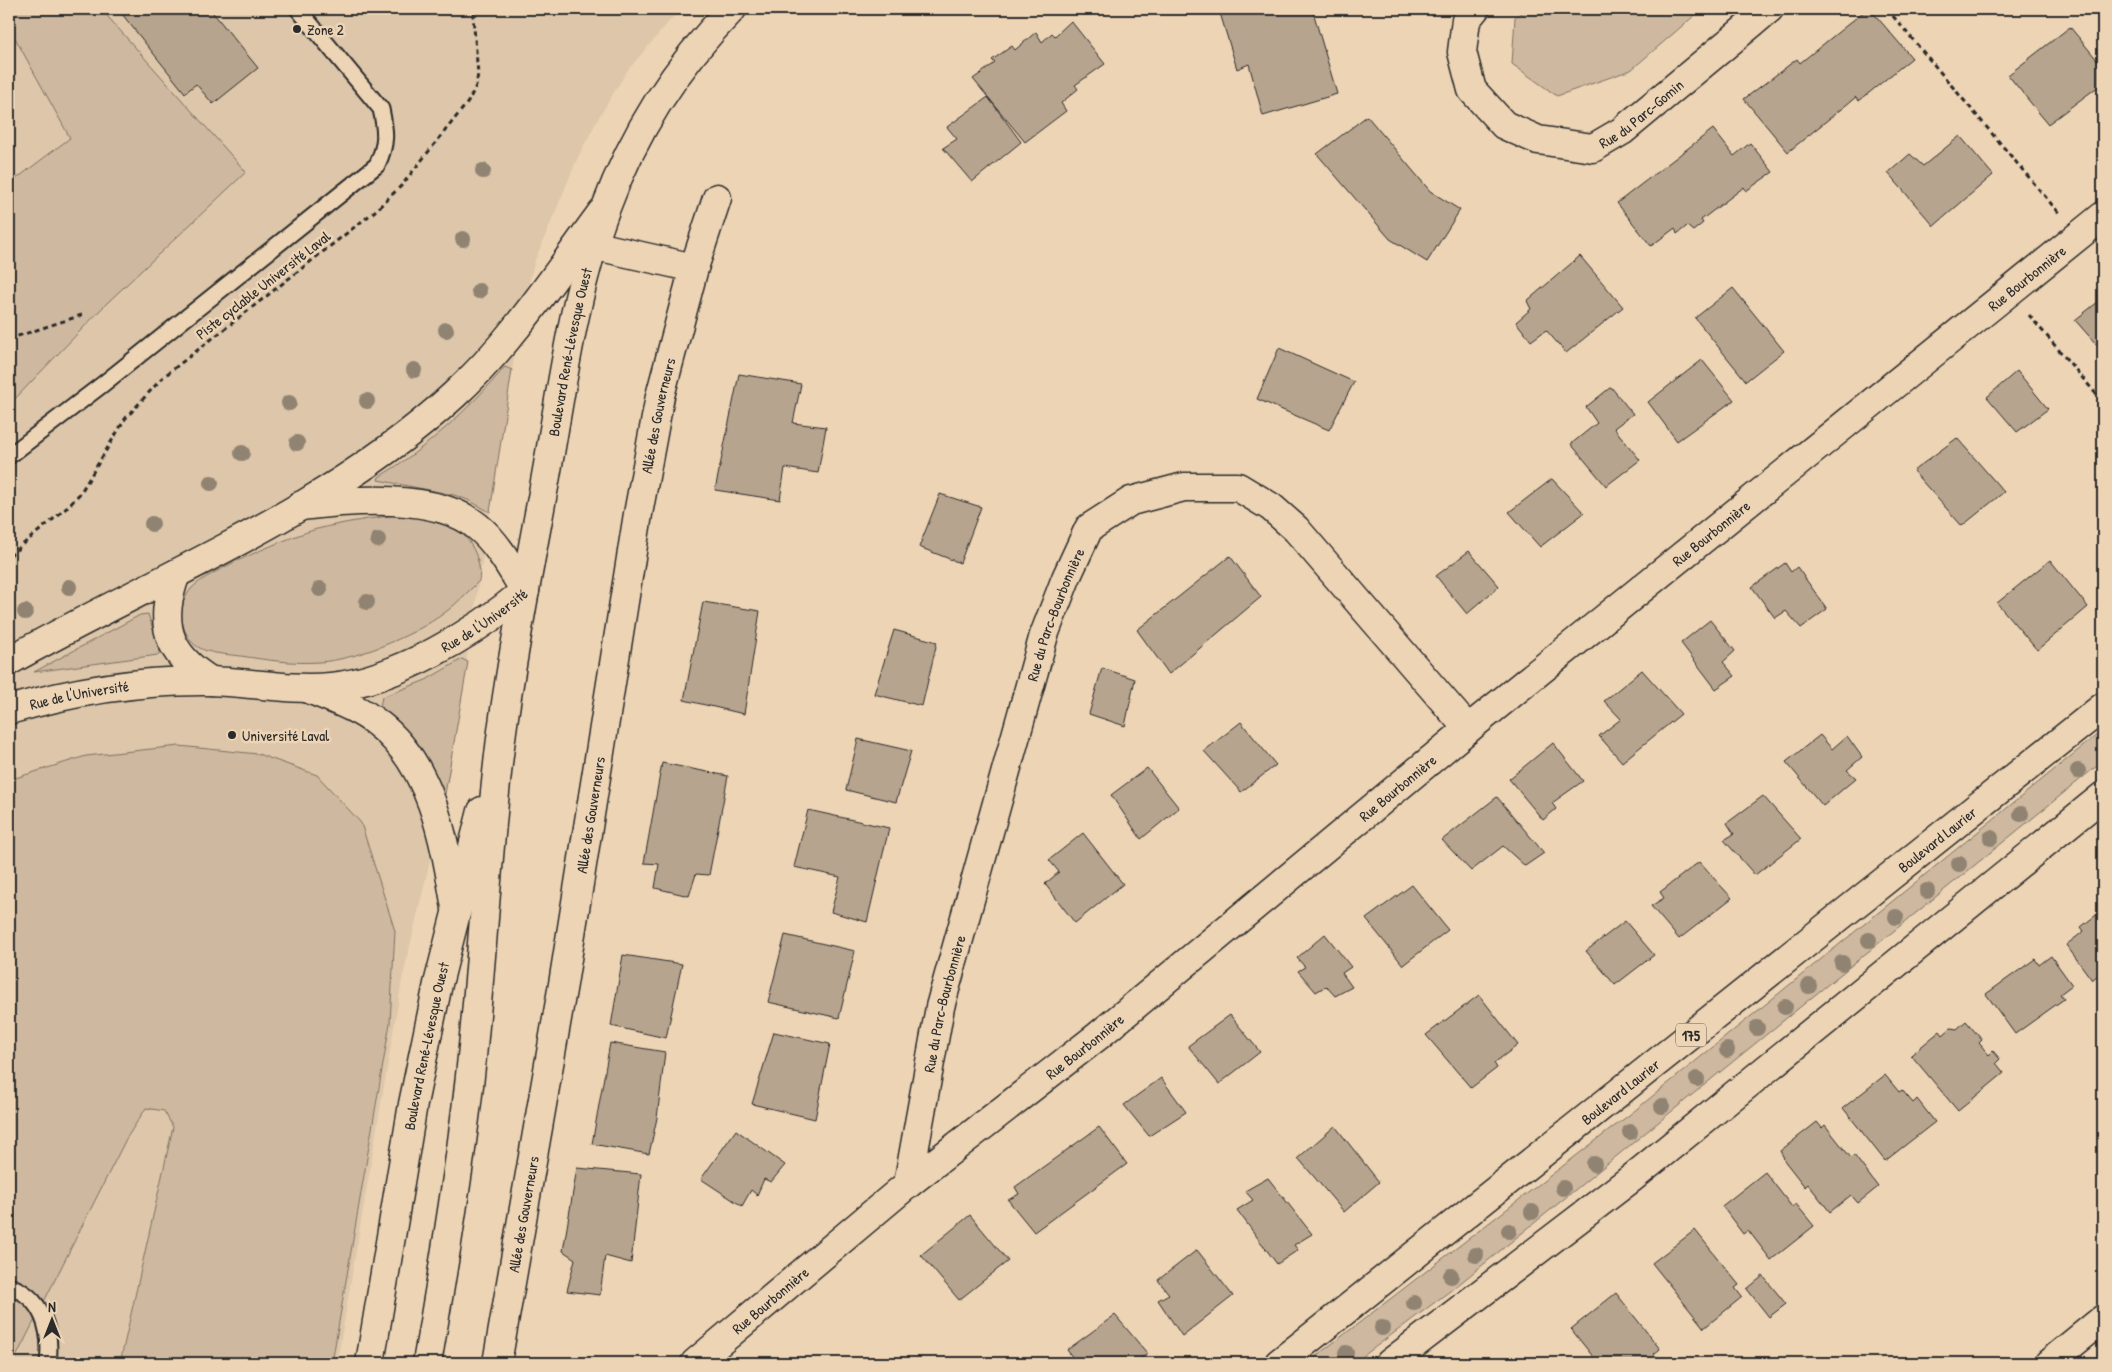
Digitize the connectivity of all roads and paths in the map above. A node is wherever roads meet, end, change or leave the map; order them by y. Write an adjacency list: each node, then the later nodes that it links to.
1 (298, 9): 17 (lane)
2 (474, 9): 19 (path, Piste cyclable Université Laval)
3 (732, 9): 8 (street, Boulevard René-Lévesque Ouest)
4 (1475, 9): 5 (street, Rue du Parc-Gomin)
5 (1769, 9)
6 (1887, 9): 10 (path)
7 (717, 198): 12 (street, Allée des Gouverneurs)
8 (606, 207): 11 (street, Boulevard René-Lévesque Ouest); 18 (street, Rue de l'Université)
9 (2103, 216): 10 (street, Rue Bourbonnière)
10 (2078, 236): 13 (street, Rue Bourbonnière)
11 (592, 245): 12 (street); 21 (street, Boulevard René-Lévesque Ouest)
12 (694, 268): 37 (street, Allée des Gouverneurs)
13 (2010, 294): 16 (path); 27 (street, Rue Bourbonnière)
14 (82, 315): 15 (path)
15 (9, 339)
16 (2103, 402)
17 (9, 456)
18 (300, 506): 20 (street, Rue de l'Université); 21 (street, Rue de l'Université)
19 (9, 556)
20 (176, 574): 22 (street, Rue de l'Université); 23 (street)
21 (525, 591): 24 (street, Rue de l'Université); 28 (street, Boulevard René-Lévesque Ouest)
22 (9, 661)
23 (211, 681): 24 (street, Rue de l'Université); 26 (street, Rue de l'Université)
24 (305, 688): 30 (street, Rue de l'Université)
25 (2103, 707): 39 (street, Boulevard Laurier / 175)
26 (9, 710)
27 (1468, 729): 31 (street, Rue Bourbonnière); 31 (street, Rue du Parc-Bourbonnière)
28 (502, 732): 30 (street, Boulevard René-Lévesque Ouest); 36 (street, Boulevard René-Lévesque Ouest)
29 (2103, 796): 40 (street)
30 (456, 908): 35 (street, Boulevard René-Lévesque Ouest)
31 (908, 1184): 38 (street, Rue Bourbonnière)
32 (9, 1286): 34 (lane)
33 (2103, 1319): 41 (street)
34 (48, 1363)
35 (370, 1363)
36 (427, 1363)
37 (497, 1363)
38 (694, 1363)
39 (1279, 1363)
40 (1390, 1363)
41 (2049, 1363)

